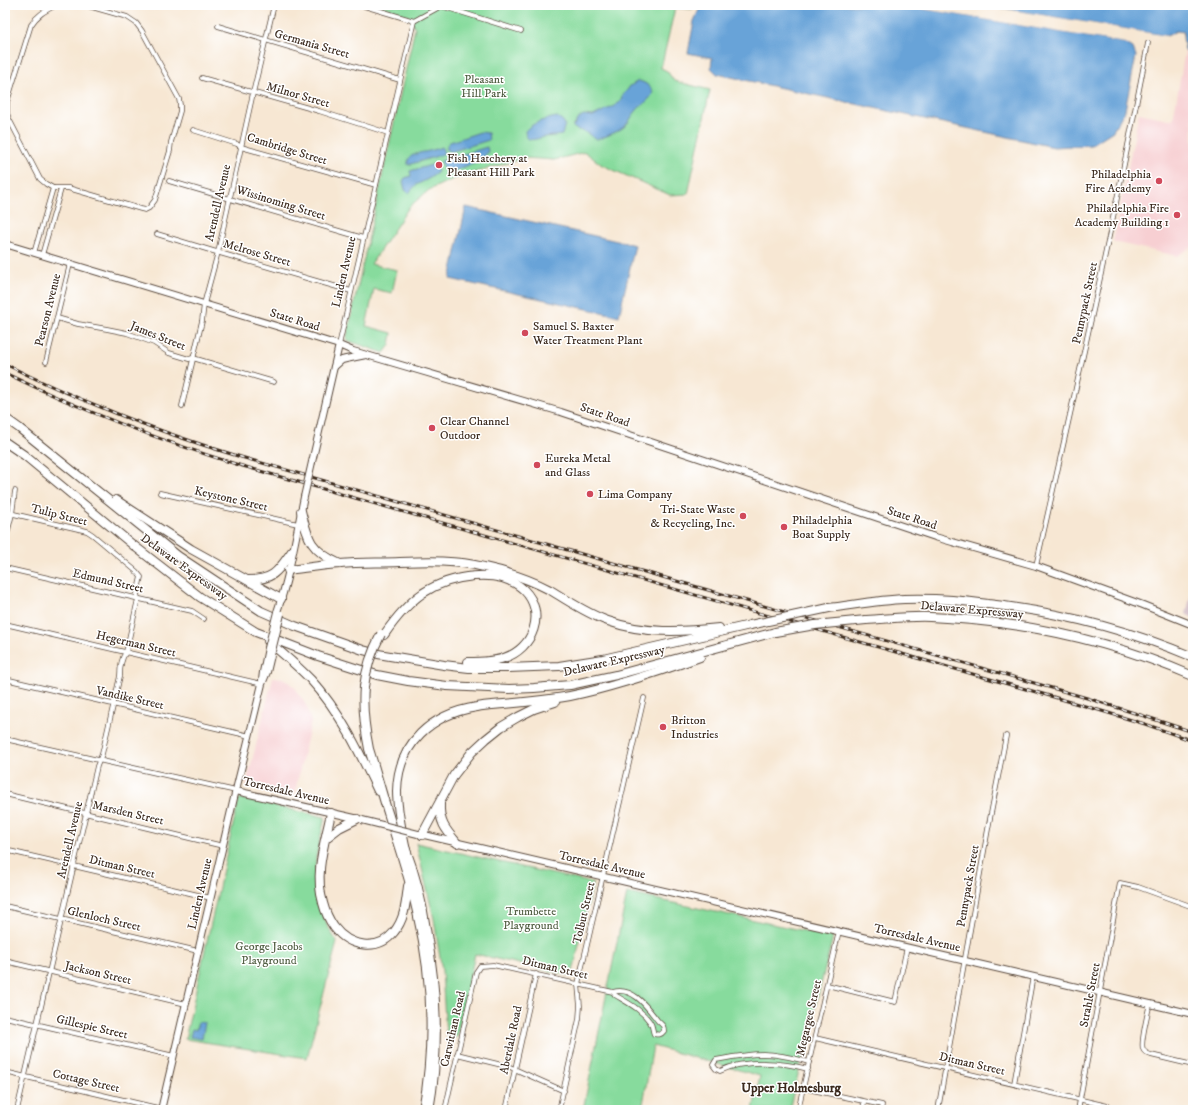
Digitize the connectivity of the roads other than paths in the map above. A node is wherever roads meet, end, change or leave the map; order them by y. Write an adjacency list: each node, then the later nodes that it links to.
1 (56, 5): 18 (street)
2 (85, 5): 19 (street)
3 (274, 5): 8 (street, Arendell Avenue)
4 (361, 5): 5 (street)
5 (414, 21): 7 (street); 11 (street, Linden Avenue)
6 (218, 26): 8 (street, Germania Street)
7 (521, 31)
8 (266, 41): 11 (street, Germania Street); 12 (street, Arendell Avenue)
9 (1148, 43): 50 (street, Pennypack Street)
10 (202, 78): 12 (street, Milnor Street)
11 (400, 80): 14 (street, Linden Avenue)
12 (253, 93): 14 (street, Milnor Street); 15 (street, Arendell Avenue)
13 (193, 130): 15 (street, Cambridge Street)
14 (388, 133): 17 (street, Linden Avenue)
15 (241, 147): 17 (street, Cambridge Street); 20 (street, Arendell Avenue)
16 (169, 181): 20 (street, Wissinoming Street)
17 (376, 185): 22 (street, Linden Avenue)
18 (52, 188): 19 (street); 25 (street)
19 (61, 188): 26 (street)
20 (230, 199): 22 (street, Wissinoming Street); 24 (street, Arendell Avenue)
21 (157, 234): 24 (street, Melrose Street)
22 (363, 238): 28 (street, Linden Avenue)
23 (5, 244): 25 (street, State Road)
24 (218, 252): 28 (street, Melrose Street); 29 (street, Arendell Avenue)
25 (34, 253): 26 (street, State Road)
26 (42, 255): 27 (street, State Road)
27 (70, 264): 29 (street, State Road); 30 (street, Pearson Avenue)
28 (351, 291): 31 (street, Linden Avenue)
29 (204, 304): 31 (street, State Road); 33 (street, Arendell Avenue)
30 (57, 318): 33 (street, James Street); 34 (street, Pearson Avenue)
31 (339, 344): 32 (street, State Road); 35 (street, Linden Avenue)
32 (367, 355): 35 (street); 50 (street, State Road)
33 (193, 358): 36 (street, James Street); 37 (street, Arendell Avenue)
34 (46, 362)
35 (334, 367): 43 (street, Linden Avenue, bridge)
36 (274, 382)
37 (182, 406)
38 (5, 418): 40 (highway, Delaware Expressway)
39 (5, 442): 62 (highway, Delaware Expressway)
40 (74, 472): 55 (highway); 67 (highway, Delaware Expressway)
41 (16, 491): 45 (street)
42 (160, 493): 46 (street, Keystone Street)
43 (301, 511): 46 (street, Linden Avenue); 49 (highway)
44 (5, 512): 45 (street, Tulip Street)
45 (12, 514): 47 (street); 54 (street, Tulip Street)
46 (298, 524): 48 (street, Linden Avenue)
47 (5, 542)
48 (292, 551): 52 (street, Linden Avenue); 55 (highway)
49 (341, 564): 52 (highway); 53 (highway)
50 (1036, 566): 61 (street, State Road)
51 (5, 568): 56 (street, Edmund Street)
52 (288, 570): 57 (street, Linden Avenue)
53 (511, 574): 60 (highway); 64 (highway)
54 (140, 575): 56 (street, Arendell Avenue)
55 (247, 580): 57 (highway)
56 (138, 598): 58 (street, Edmund Street); 65 (street, Arendell Avenue)
57 (281, 599): 70 (street, Linden Avenue, bridge)
58 (204, 619)
59 (5, 624): 65 (street, Hegerman Street)
60 (747, 625): 66 (highway, Delaware Expressway, bridge); 67 (highway, Delaware Expressway)
61 (1193, 625)
62 (256, 632): 63 (highway, Delaware Expressway); 84 (highway)
63 (771, 633): 68 (highway, Delaware Expressway, bridge); 72 (highway)
64 (382, 634): 67 (highway); 71 (highway, bridge)
65 (126, 652): 70 (street, Hegerman Street); 74 (street, Arendell Avenue)
66 (1193, 657)
67 (444, 665)
68 (1193, 676)
69 (5, 679): 74 (street, Vandike Street)
70 (262, 684): 75 (street, Linden Avenue)
71 (366, 687): 84 (highway); 91 (highway)
72 (570, 696): 81 (highway); 91 (highway)
73 (644, 698): 93 (street, Tolbut Street)
74 (114, 704): 75 (street, Vandike Street); 78 (street, Arendell Avenue)
75 (250, 736): 79 (street, Linden Avenue)
76 (1006, 736): 102 (street, Pennypack Street)
77 (5, 739): 78 (street, Torresdale Avenue)
78 (100, 760): 79 (street, Torresdale Avenue); 83 (street, Arendell Avenue)
79 (236, 791): 82 (street, Torresdale Avenue); 89 (street, Linden Avenue)
80 (5, 794): 83 (street, Marsden Street)
81 (440, 803): 86 (highway); 88 (highway)
82 (331, 813): 85 (street, Torresdale Avenue); 87 (highway)
83 (86, 814): 89 (street, Marsden Street); 92 (street, Arendell Avenue)
84 (388, 814): 94 (highway)
85 (360, 819): 86 (street, Torresdale Avenue, bridge); 87 (highway)
86 (420, 834): 88 (street, Torresdale Avenue)
87 (326, 838): 94 (highway)
88 (457, 843): 93 (street, Torresdale Avenue)
89 (223, 846): 95 (street, Linden Avenue)
90 (5, 850): 92 (street, Ditman Street)
91 (406, 851): 135 (highway)
92 (74, 866): 95 (street, Ditman Street); 98 (street, Arendell Avenue)
93 (602, 877): 99 (street, Torresdale Avenue); 108 (street, Tolbut Street)
94 (409, 879): 134 (highway)
95 (211, 898): 101 (street, Linden Avenue)
96 (5, 906): 98 (street, Glenloch Street)
97 (1193, 907): 111 (street, Strahle Street)
98 (62, 919): 101 (street, Glenloch Street); 105 (street, Arendell Avenue)
99 (839, 931): 100 (street, Torresdale Avenue); 109 (street, Megargee Street)
100 (907, 947): 102 (street, Torresdale Avenue); 109 (street)
101 (198, 951): 113 (street, Linden Avenue)
102 (965, 960): 107 (street, Torresdale Avenue); 122 (street, Pennypack Street)
103 (5, 961): 105 (street, Jackson Street)
104 (493, 965): 106 (street, Ditman Street); 118 (street, Carwithan Road)
105 (49, 972): 113 (street, Jackson Street); 116 (street, Arendell Avenue)
106 (536, 974): 108 (street, Ditman Street); 123 (street, Aberdale Road)
107 (1033, 976): 111 (street, Torresdale Avenue); 127 (street)
108 (578, 984): 110 (street, Ditman Street); 129 (street, Tolbut Street)
109 (827, 985): 117 (street, Megargee Street)
110 (613, 992): 110 (street, Ditman Street)
111 (1100, 992): 112 (street, Torresdale Avenue); 130 (street, Strahle Street)
112 (1150, 1003): 114 (street, Torresdale Avenue); 121 (street)
113 (186, 1004): 119 (street, Linden Avenue)
114 (1193, 1014)
115 (5, 1017): 116 (street, Gillespie Street)
116 (37, 1024): 119 (street, Gillespie Street); 126 (street, Arendell Avenue)
117 (815, 1038): 120 (street, Megargee Street); 122 (street, Ditman Street)
118 (457, 1054): 123 (street); 136 (street, Carwithan Road)
119 (174, 1056): 133 (street, Linden Avenue)
120 (809, 1062): 124 (street, Megargee Street); 124 (street)
121 (1193, 1065)
122 (945, 1068): 127 (street, Ditman Street); 142 (street, Pennypack Street)
123 (515, 1069): 129 (street); 137 (street, Aberdale Road)
124 (808, 1069): 128 (street, Megargee Street)
125 (5, 1072): 126 (street, Cottage Street)
126 (25, 1077): 132 (street, Arendell Avenue); 133 (street, Cottage Street)
127 (1014, 1084): 130 (street, Ditman Street)
128 (803, 1088): 131 (street); 139 (street, Megargee Street)
129 (564, 1091): 138 (street, Tolbut Street)
130 (1080, 1100): 143 (street, Strahle Street); 144 (street, Ditman Street)
131 (864, 1102): 140 (street); 141 (street)
132 (17, 1110)
133 (162, 1110)
134 (423, 1110)
135 (428, 1110)
136 (445, 1110)
137 (506, 1110)
138 (560, 1110)
139 (798, 1110)
140 (863, 1110)
141 (881, 1110)
142 (938, 1110)
143 (1078, 1110)
144 (1125, 1110)

